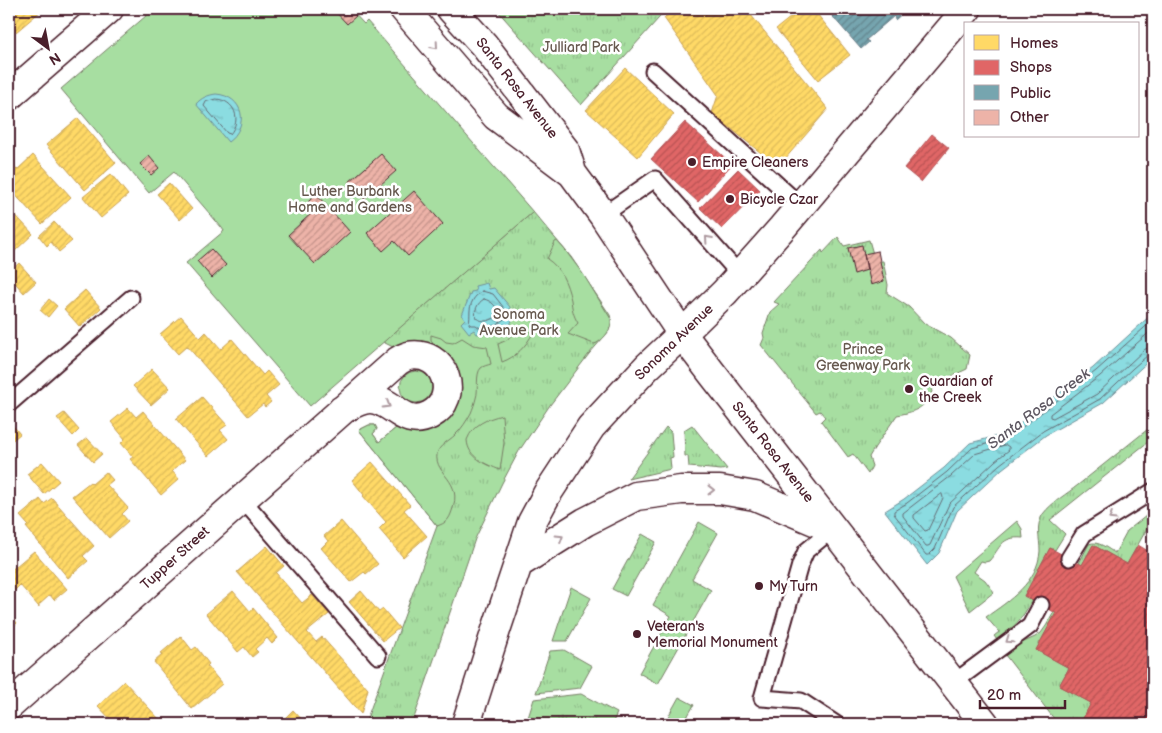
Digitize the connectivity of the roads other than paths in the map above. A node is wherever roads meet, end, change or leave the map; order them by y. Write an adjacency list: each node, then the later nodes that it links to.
1 (109, 9): 6 (main road)
2 (404, 9): 7 (main road, Santa Rosa Avenue, one-way to 7)
3 (451, 9): 7 (main road, Santa Rosa Avenue)
4 (967, 9): 8 (main road, Sonoma Avenue)
5 (653, 71): 8 (lane)
6 (9, 96)
7 (572, 173): 9 (main road, Santa Rosa Avenue)
8 (800, 206): 10 (main road, Sonoma Avenue)
9 (603, 215): 10 (lane, one-way to 9); 12 (main road, Santa Rosa Avenue)
10 (740, 275): 12 (main road, Sonoma Avenue)
11 (131, 298): 13 (lane)
12 (682, 334): 17 (main road, Santa Rosa Avenue); 19 (main road, Sonoma Avenue)
13 (9, 404)
14 (342, 410): 16 (main road, Tupper Street)
15 (1153, 491): 18 (lane, one-way to 18)
16 (242, 499): 21 (lane); 23 (main road, Tupper Street)
17 (833, 529): 19 (main road, one-way to 17); 22 (main road, Santa Rosa Avenue); 25 (lane)
18 (1069, 558)
19 (518, 564): 24 (main road, Sonoma Avenue)
20 (1041, 605): 22 (lane, one-way to 22)
21 (378, 656)
22 (953, 683): 26 (main road, Santa Rosa Avenue)
23 (9, 706)
24 (466, 724)
25 (836, 724)
26 (985, 724)

